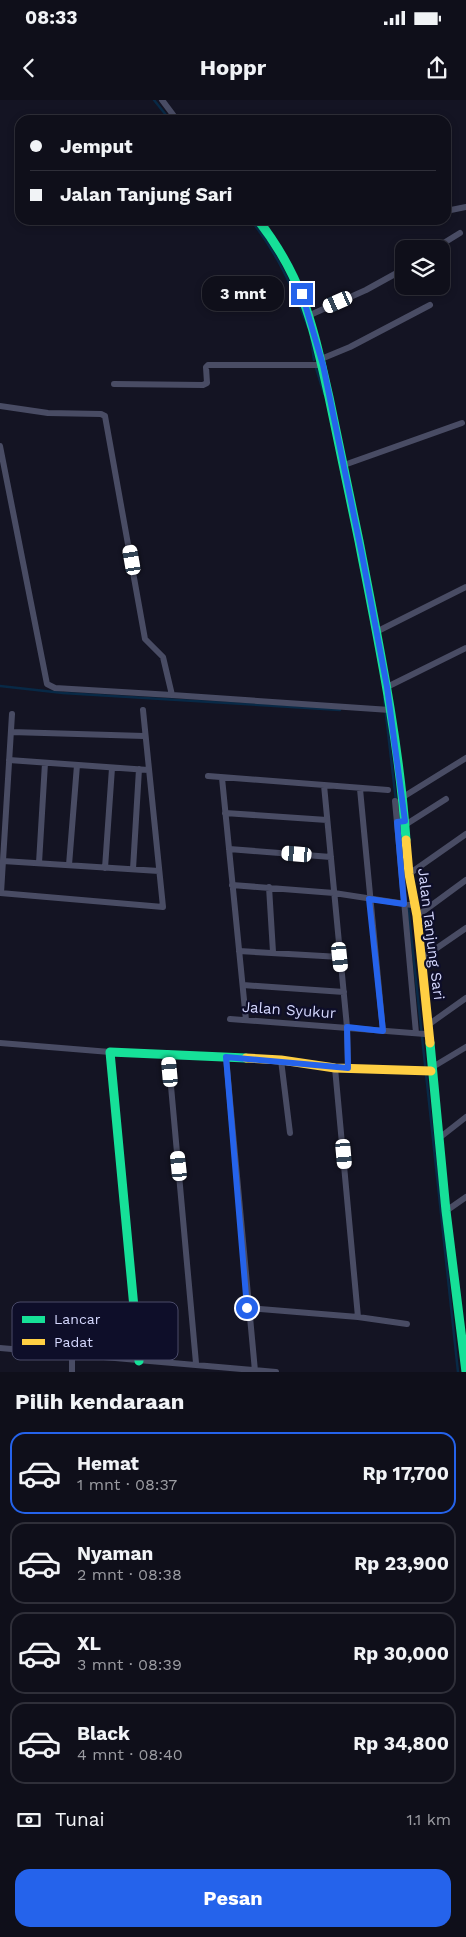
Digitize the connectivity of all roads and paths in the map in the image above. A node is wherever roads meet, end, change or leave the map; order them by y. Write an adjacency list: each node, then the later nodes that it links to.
1 (162, 100): 2 (street)
2 (173, 115)
3 (466, 206): 4 (street)
4 (451, 210)
5 (262, 225): 10 (street, Jalan Tanjung Sari)
6 (460, 233): 7 (street)
7 (449, 240)
8 (395, 274): 10 (street)
9 (430, 305): 11 (street)
10 (310, 315): 11 (street, Jalan Tanjung Sari)
11 (322, 362): 12 (street); 16 (street, Jalan Tanjung Sari)
12 (114, 384)
13 (0, 406): 21 (street)
14 (462, 423): 16 (street)
15 (0, 446): 21 (street)
16 (344, 465): 18 (street, Jalan Tanjung Sari)
17 (466, 587): 18 (street)
18 (376, 632): 20 (street, Jalan Tanjung Sari)
19 (466, 648): 20 (street)
20 (387, 687): 23 (street, Jalan Tanjung Sari)
21 (172, 695): 23 (street)
22 (143, 710): 26 (street)
23 (386, 710): 41 (street, Jalan Tanjung Sari)
24 (12, 714): 25 (street)
25 (10, 732): 26 (street); 28 (street)
26 (144, 736): 33 (street)
27 (466, 758): 41 (street)
28 (9, 760): 29 (street); 37 (street)
29 (45, 763): 30 (street); 50 (street)
30 (76, 765): 31 (street); 51 (street)
31 (112, 768): 32 (street); 52 (street)
32 (139, 769): 33 (street); 53 (street)
33 (148, 770): 54 (street)
34 (208, 776): 35 (street)
35 (222, 778): 38 (street); 43 (street)
36 (0, 780): 37 (street)
37 (8, 781): 49 (street)
38 (324, 785): 39 (street); 44 (street)
39 (360, 789): 40 (street); 61 (street)
40 (388, 790)
41 (399, 799): 45 (street, Jalan Tanjung Sari)
42 (446, 799): 45 (street)
43 (225, 813): 44 (street); 47 (street)
44 (327, 820): 48 (street)
45 (402, 822): 55 (street, Jalan Tanjung Sari); 62 (street)
46 (466, 834): 55 (street)
47 (229, 849): 48 (street); 57 (street)
48 (331, 857): 59 (street)
49 (3, 861): 50 (street); 60 (street)
50 (39, 864): 51 (street)
51 (69, 865): 52 (street)
52 (105, 868): 53 (street)
53 (133, 869): 54 (street)
54 (159, 871): 60 (street)
55 (409, 874): 62 (street, Jalan Tanjung Sari)
56 (466, 880): 63 (street)
57 (232, 885): 58 (street); 65 (street)
58 (269, 887): 59 (street); 66 (street)
59 (334, 892): 61 (street); 67 (street)
60 (1, 893)
61 (369, 899): 62 (street); 75 (street)
62 (409, 905): 63 (street, Jalan Tanjung Sari); 76 (street)
63 (417, 916): 68 (street, Jalan Tanjung Sari)
64 (466, 928): 68 (street)
65 (239, 951): 66 (street); 69 (street)
66 (273, 952): 67 (street)
67 (340, 957): 70 (street)
68 (421, 958): 76 (street, Jalan Tanjung Sari)
69 (243, 985): 70 (street); 73 (street)
70 (344, 992): 74 (street)
71 (466, 998): 76 (street)
72 (230, 1019): 73 (street, Jalan Syukur)
73 (246, 1020): 74 (street, Jalan Syukur)
74 (347, 1027): 75 (street, Jalan Syukur); 84 (street)
75 (383, 1031): 76 (street, Jalan Syukur)
76 (424, 1032): 85 (street, Jalan Tanjung Sari)
77 (0, 1043): 79 (street)
78 (466, 1048): 85 (street)
79 (110, 1052): 80 (street); 91 (street)
80 (168, 1054): 81 (street); 97 (street)
81 (226, 1057): 82 (street); 92 (street)
82 (281, 1060): 83 (street); 87 (street)
83 (335, 1068): 84 (street); 93 (street)
84 (348, 1068): 85 (street)
85 (431, 1070): 88 (street, Jalan Tanjung Sari)
86 (466, 1117): 88 (street)
87 (290, 1134)
88 (438, 1139): 90 (street, Jalan Tanjung Sari)
89 (466, 1197): 90 (street)
90 (446, 1211): 100 (street, Jalan Tanjung Sari)
91 (133, 1302)
92 (247, 1308): 93 (street); 98 (street)
93 (358, 1317): 94 (street)
94 (407, 1324)
95 (126, 1360): 96 (street)
96 (139, 1361): 97 (street)
97 (196, 1364): 98 (street)
98 (254, 1371): 99 (street)
99 (276, 1372)
100 (466, 1372)

